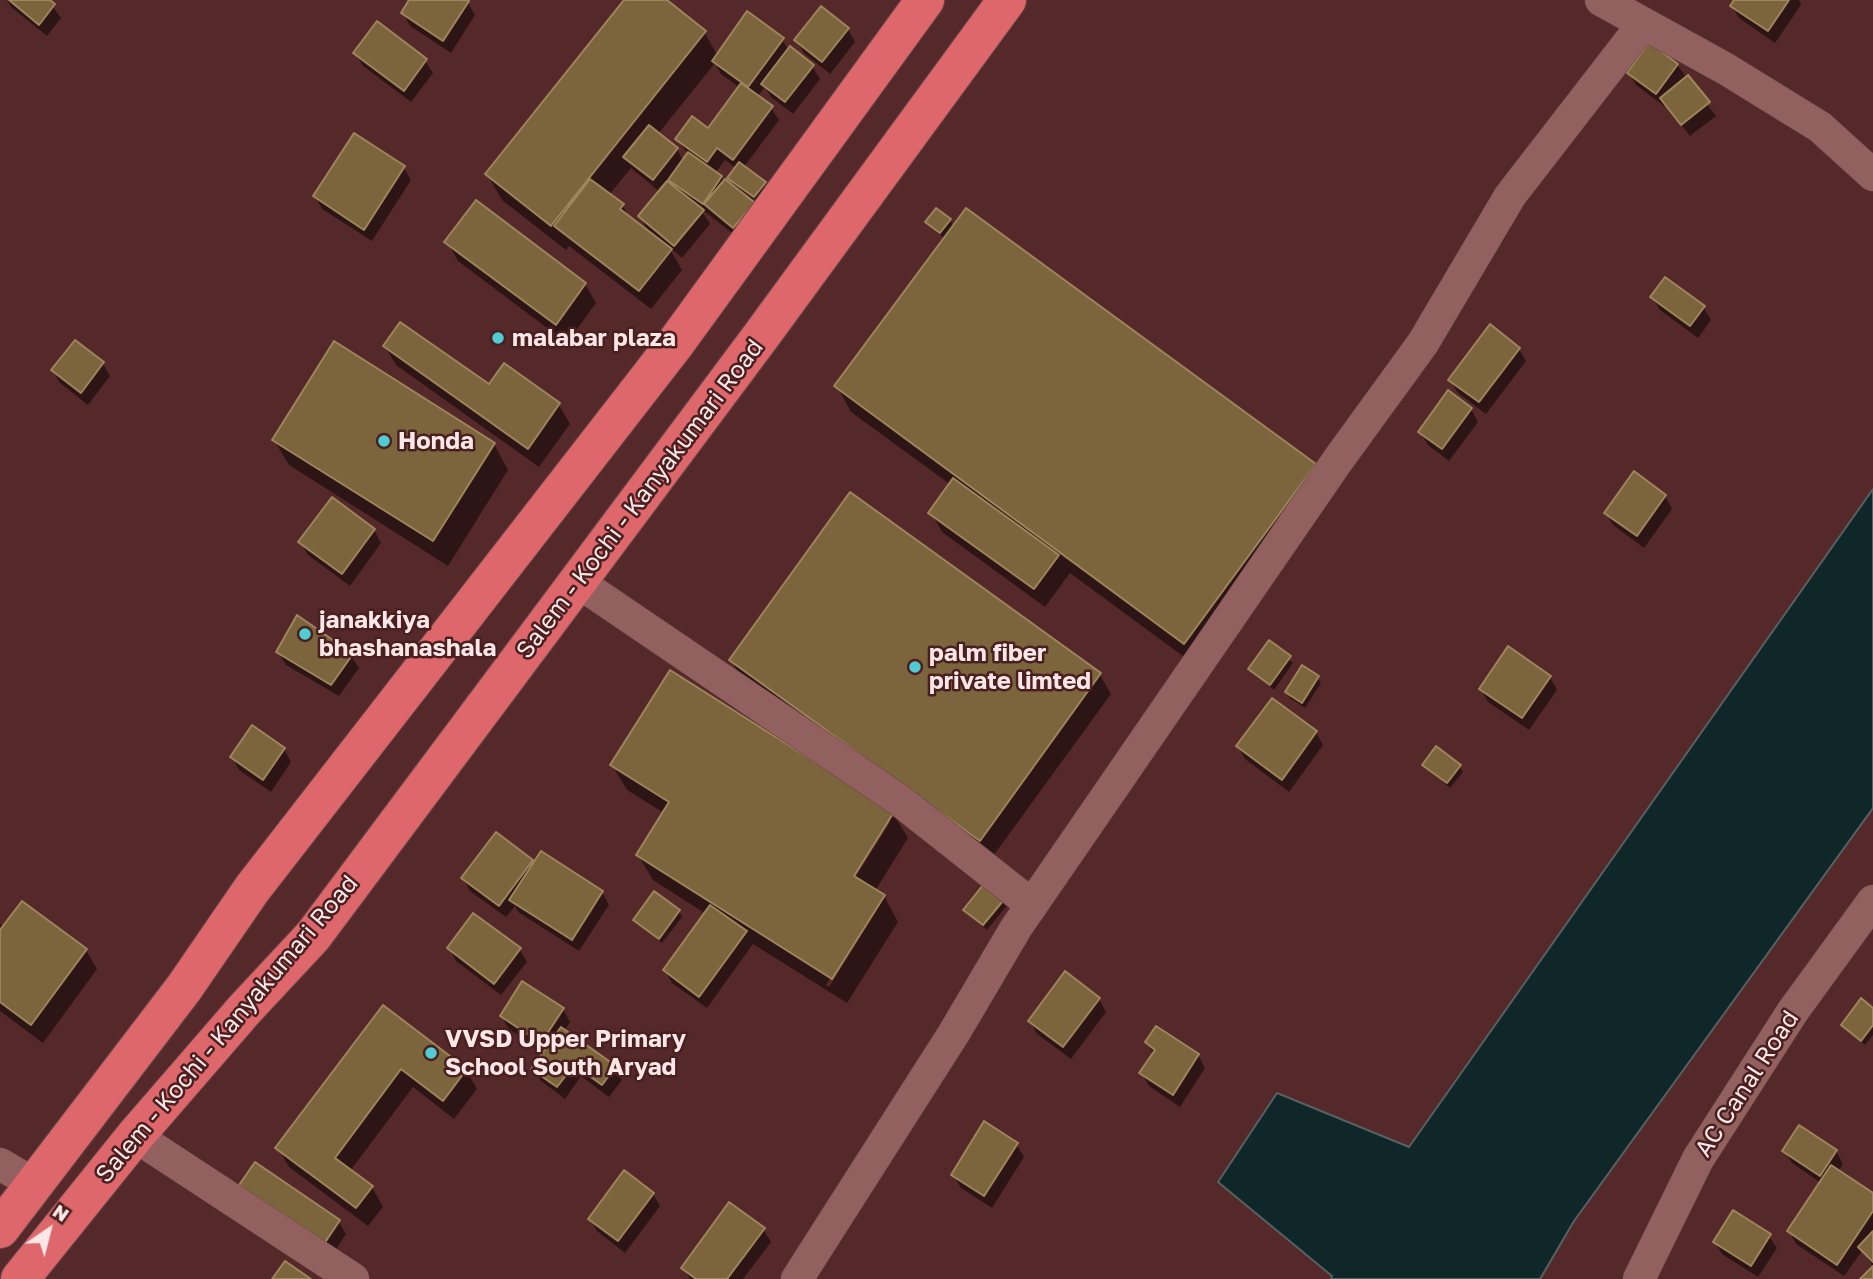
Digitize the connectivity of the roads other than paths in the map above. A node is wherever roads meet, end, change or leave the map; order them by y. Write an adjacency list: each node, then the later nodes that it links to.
1 (925, 0): 11 (highway)
2 (1007, 0): 6 (highway, Salem - Kochi - Kanyakumari Road)
3 (1601, 0): 4 (street)
4 (1643, 24): 5 (street); 8 (street)
5 (1873, 175)
6 (578, 582): 8 (street); 9 (highway, Salem - Kochi - Kanyakumari Road)
7 (1873, 901): 16 (street, AC Canal Road)
8 (1032, 905): 15 (street)
9 (135, 1136): 13 (highway, Salem - Kochi - Kanyakumari Road); 14 (street)
10 (0, 1164): 11 (street)
11 (34, 1184): 12 (highway)
12 (0, 1228)
13 (20, 1279)
14 (353, 1279)
15 (797, 1279)
16 (1639, 1279)

